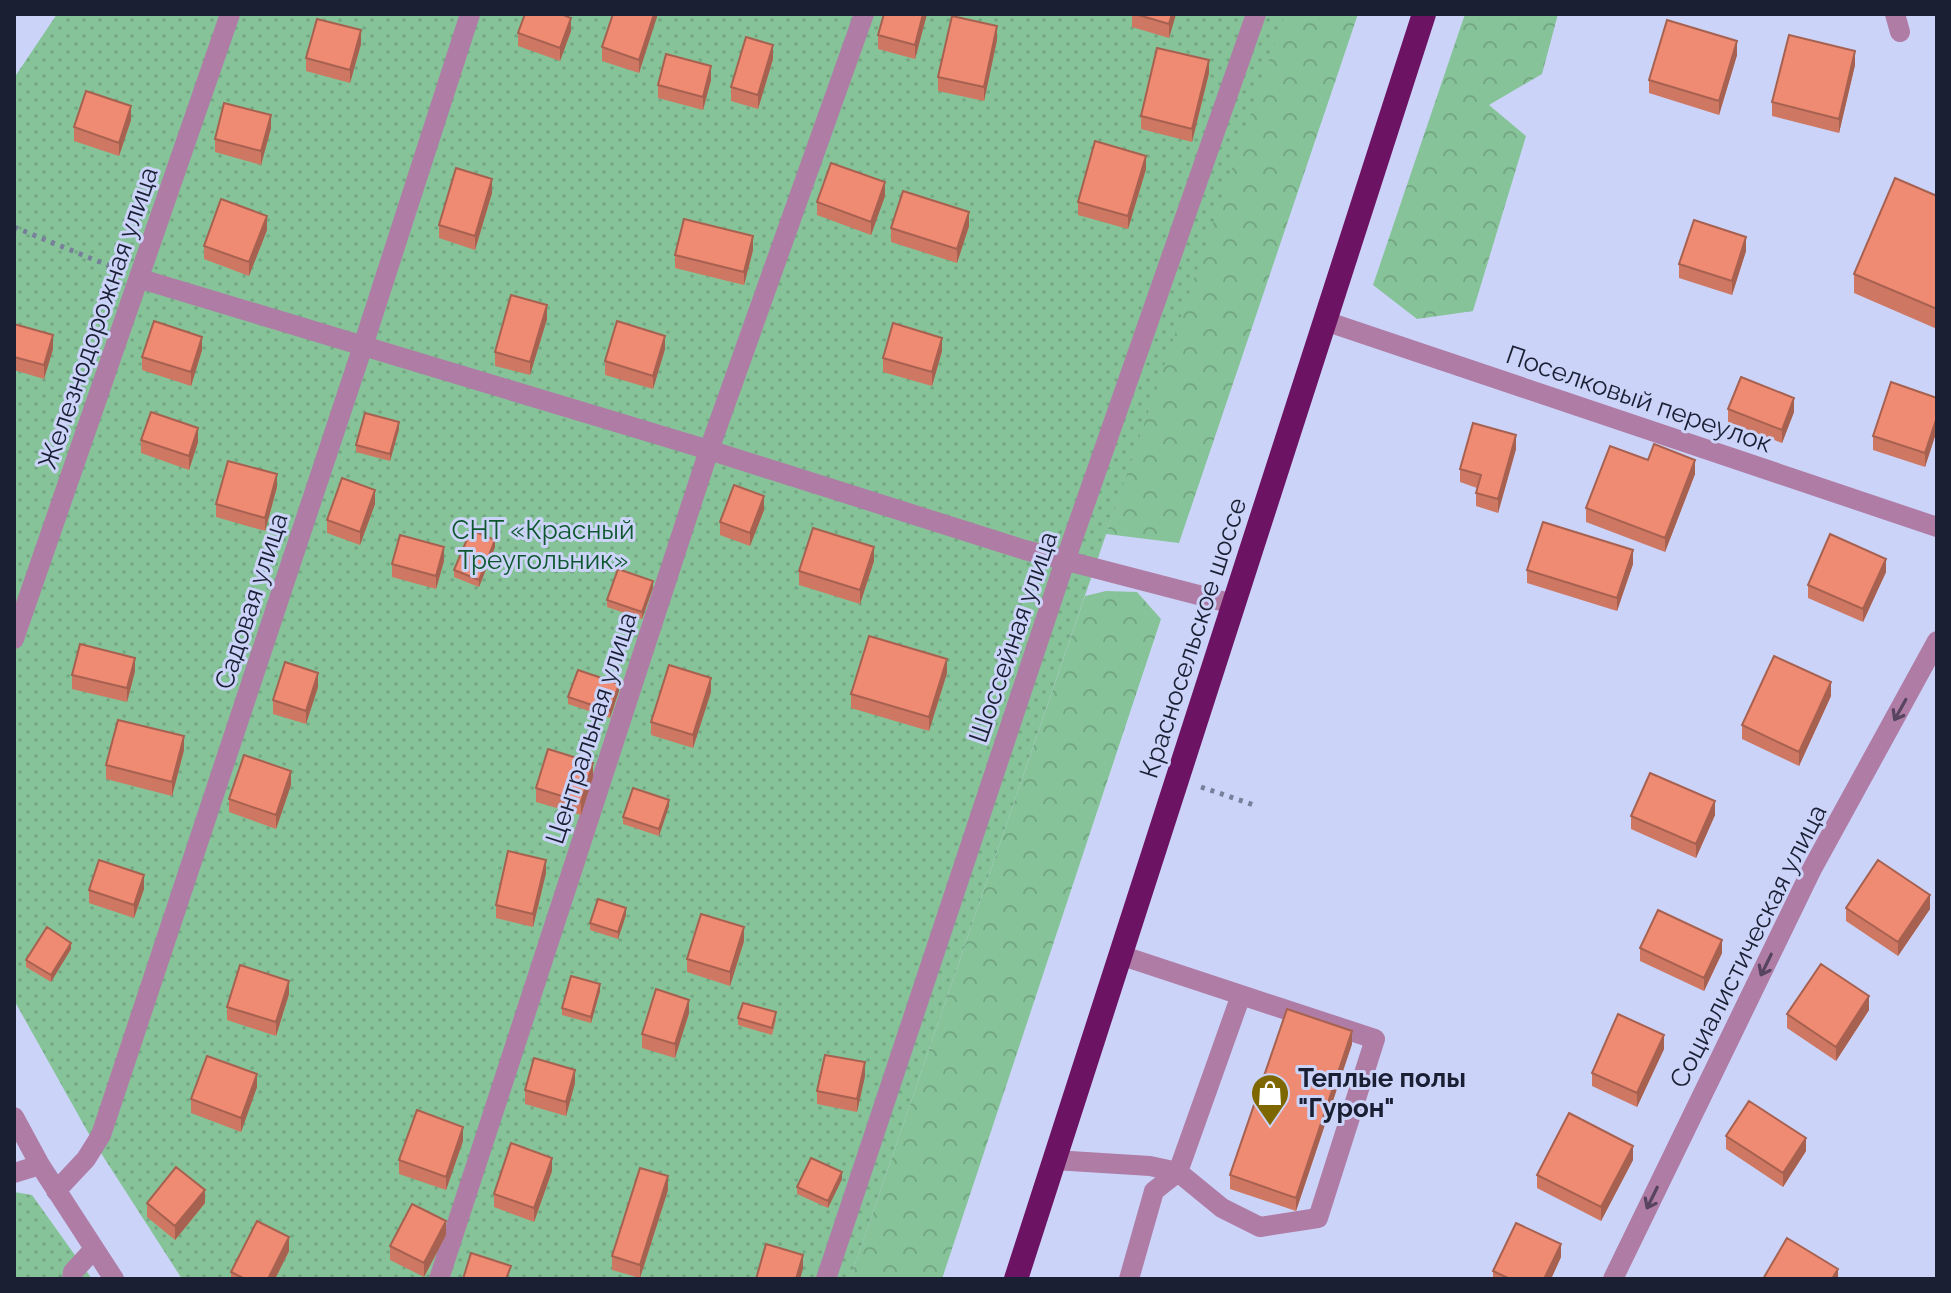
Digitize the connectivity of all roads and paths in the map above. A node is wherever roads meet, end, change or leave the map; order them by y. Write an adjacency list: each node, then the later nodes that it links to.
1 (230, 14): 7 (street, Железнодорожная улица)
2 (470, 14): 9 (street, Садовая улица)
3 (864, 14): 10 (street, Центральная улица)
4 (1256, 14): 12 (street, Шоссейная улица)
5 (1424, 14): 8 (highway, Красносельское шоссе)
6 (14, 227): 7 (path)
7 (141, 279): 9 (street); 14 (street, Железнодорожная улица)
8 (1325, 321): 11 (street, Поселковый переулок); 13 (highway, Красносельское шоссе)
9 (363, 346): 10 (street); 25 (street, Садовая улица)
10 (709, 450): 12 (street); 29 (street, Центральная улица)
11 (1937, 527)
12 (1065, 561): 13 (street); 30 (street, Шоссейная улица)
13 (1233, 604): 16 (highway, Красносельское шоссе)
14 (14, 639)
15 (1937, 641): 33 (street, Социалистическая улица, one-way to 33)
16 (1177, 778): 17 (path); 18 (highway, Красносельское шоссе)
17 (1257, 806)
18 (1120, 955): 19 (street); 21 (highway, Красносельское шоссе)
19 (1241, 995): 23 (street); 23 (street)
20 (14, 1117): 22 (street)
21 (1054, 1160): 23 (street); 31 (highway, Красносельское шоссе)
22 (40, 1165): 24 (street); 25 (street)
23 (1178, 1172): 32 (street)
24 (14, 1173)
25 (56, 1191): 26 (street)
26 (93, 1250): 27 (street); 28 (street)
27 (72, 1279)
28 (114, 1279)
29 (439, 1279)
30 (826, 1279)
31 (1016, 1279)
32 (1129, 1279)
33 (1613, 1279)

